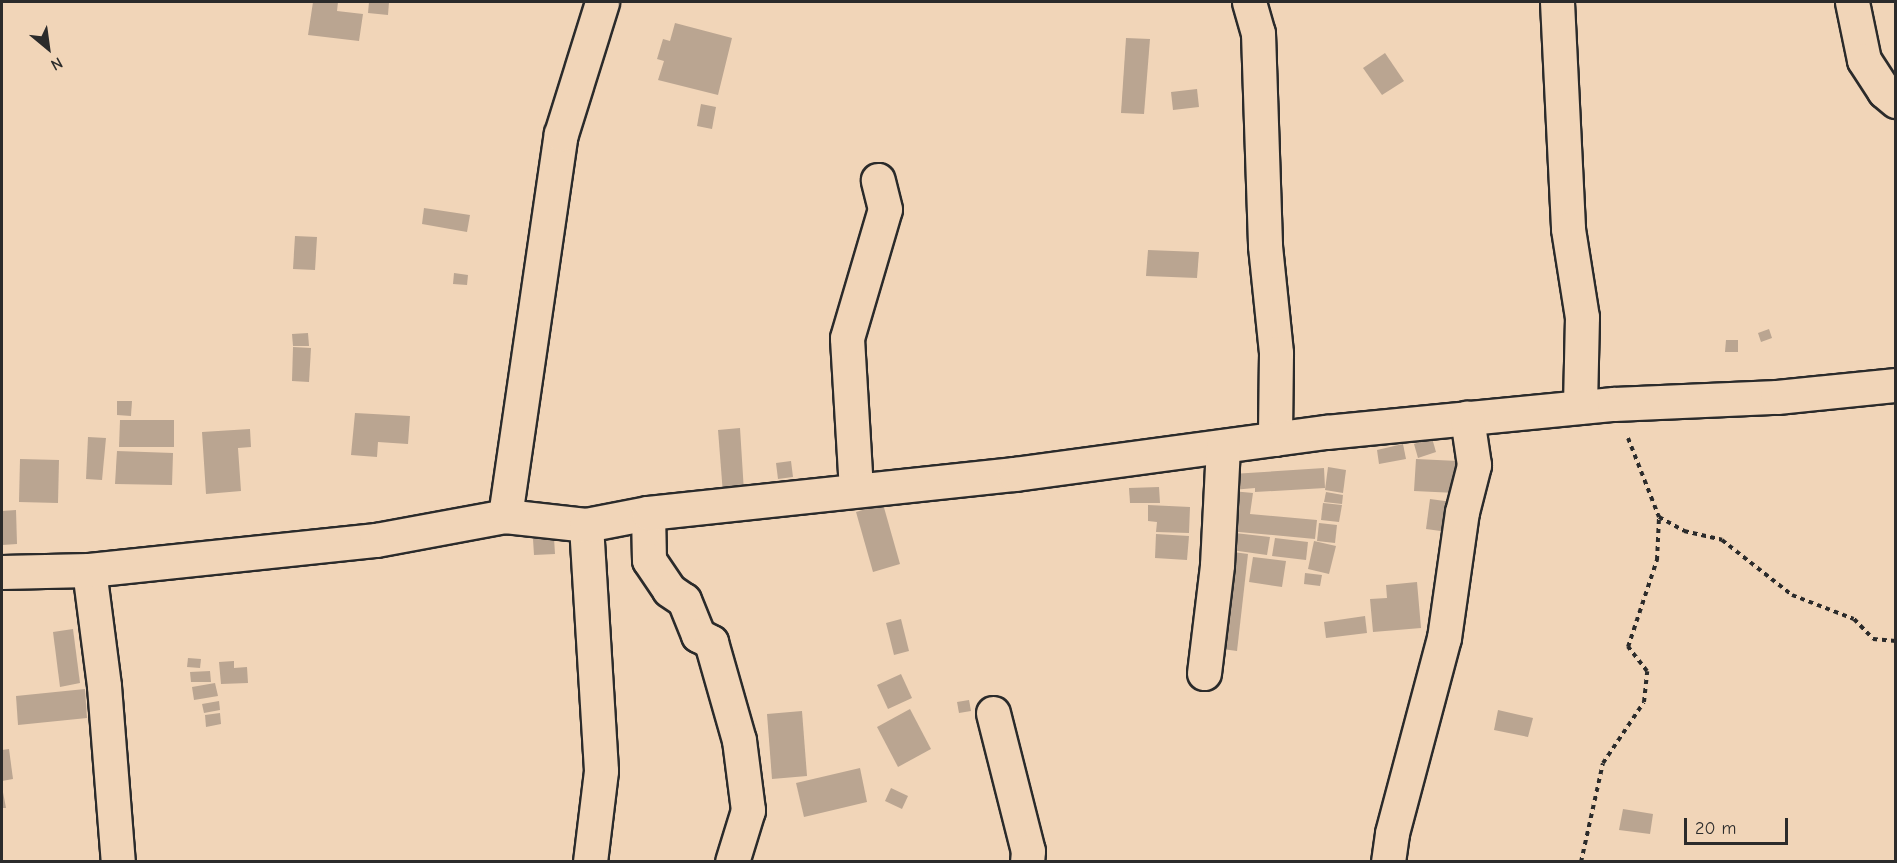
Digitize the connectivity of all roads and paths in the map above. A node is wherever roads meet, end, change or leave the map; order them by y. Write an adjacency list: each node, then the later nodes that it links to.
1 (602, 2): 15 (street)
2 (1249, 2): 11 (street)
3 (1557, 2): 9 (street)
4 (1852, 2): 5 (street)
5 (1896, 101)
6 (878, 180): 13 (street)
7 (1896, 385): 8 (street)
8 (1614, 404): 9 (street); 16 (path)
9 (1580, 407): 10 (street)
10 (1467, 418): 11 (street); 27 (street)
11 (1275, 439): 12 (street)
12 (1223, 446): 13 (street); 21 (street)
13 (856, 490): 14 (street)
14 (648, 513): 17 (street); 25 (street)
15 (505, 516): 17 (street); 18 (street)
16 (1659, 517): 20 (path); 28 (path)
17 (586, 525): 24 (street)
18 (89, 570): 19 (street); 23 (street)
19 (2, 572)
20 (1896, 641)
21 (1204, 674)
22 (993, 713): 26 (street)
23 (118, 861)
24 (590, 861)
25 (732, 861)
26 (1027, 861)
27 (1388, 861)
28 (1581, 861)

